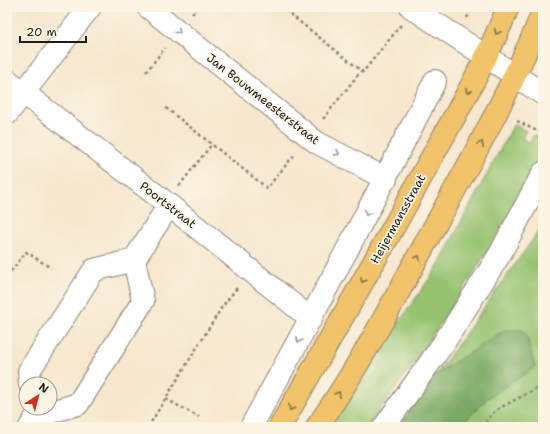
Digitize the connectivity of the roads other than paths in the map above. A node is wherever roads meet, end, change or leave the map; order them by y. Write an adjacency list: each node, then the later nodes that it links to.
1 (90, 7): 9 (street)
2 (148, 7): 13 (street, Jan Bouwmeesterstraat, one-way to 13)
3 (508, 7): 6 (main road, Heijermansstraat, one-way to 6)
4 (413, 8): 6 (street)
5 (543, 12): 7 (main road)
6 (485, 56): 7 (street); 20 (main road, Heijermansstraat, one-way to 20)
7 (515, 76): 10 (street); 21 (main road, one-way to 7)
8 (436, 81): 13 (street)
9 (15, 87): 11 (street); 14 (street, Poortstraat)
10 (543, 94)
11 (7, 114)
12 (543, 173): 22 (street)
13 (386, 178): 16 (street, one-way to 16)
14 (167, 204): 15 (street); 16 (street, Poortstraat)
15 (134, 260): 17 (street); 18 (street)
16 (311, 319): 19 (street, one-way to 19)
17 (29, 376)
18 (34, 417)
19 (250, 427)
20 (280, 427)
21 (317, 427)
22 (384, 427)

